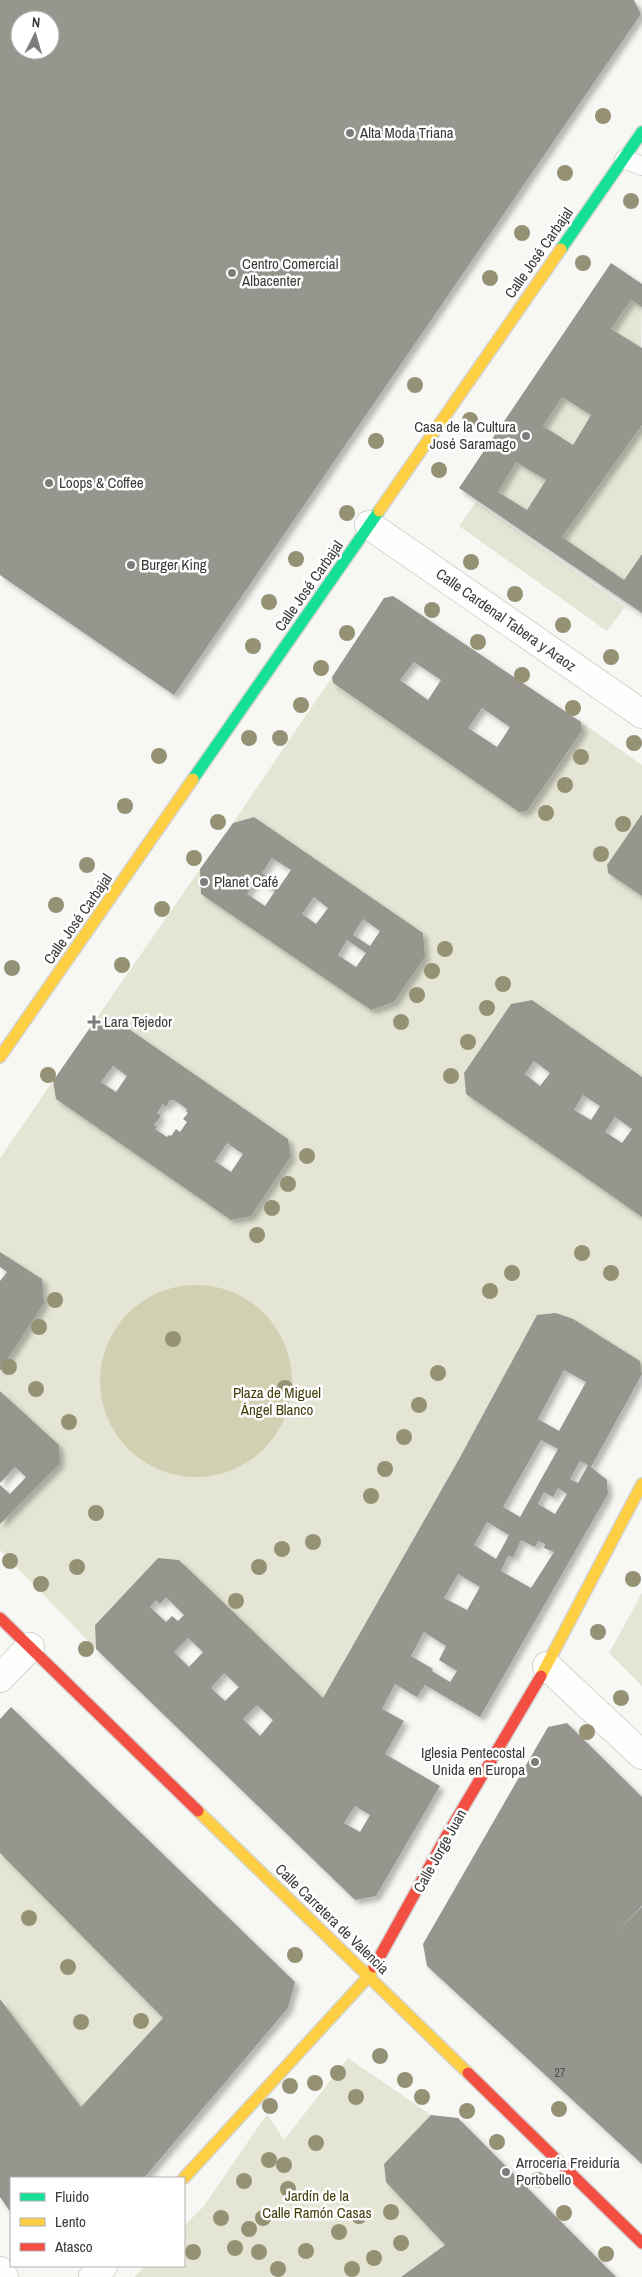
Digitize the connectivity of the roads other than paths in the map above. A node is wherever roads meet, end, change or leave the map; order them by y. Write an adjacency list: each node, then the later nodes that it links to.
1 (642, 132): 2 (street, Calle José Carbajal)
2 (624, 159): 3 (lane); 4 (street, Calle José Carbajal)
3 (642, 166)
4 (369, 525): 5 (street, Calle Cardenal Tabera y Araoz); 6 (street, Calle José Carbajal)
5 (642, 714)
6 (0, 1057)
7 (642, 1484): 10 (street, Calle Jorge Juan)
8 (0, 1618): 9 (street, Calle Carretera de Valencia)
9 (30, 1647): 11 (street); 13 (street, Calle Carretera de Valencia)
10 (547, 1666): 12 (street); 13 (street, Calle Jorge Juan)
11 (0, 1678)
12 (642, 1755)
13 (369, 1976): 14 (street, Calle Jorge Juan); 15 (street, Calle Carretera de Valencia)
14 (185, 2177)
15 (642, 2243)
16 (102, 2267): 19 (street)
17 (0, 2271): 18 (street)
18 (4, 2277)
19 (93, 2277)

